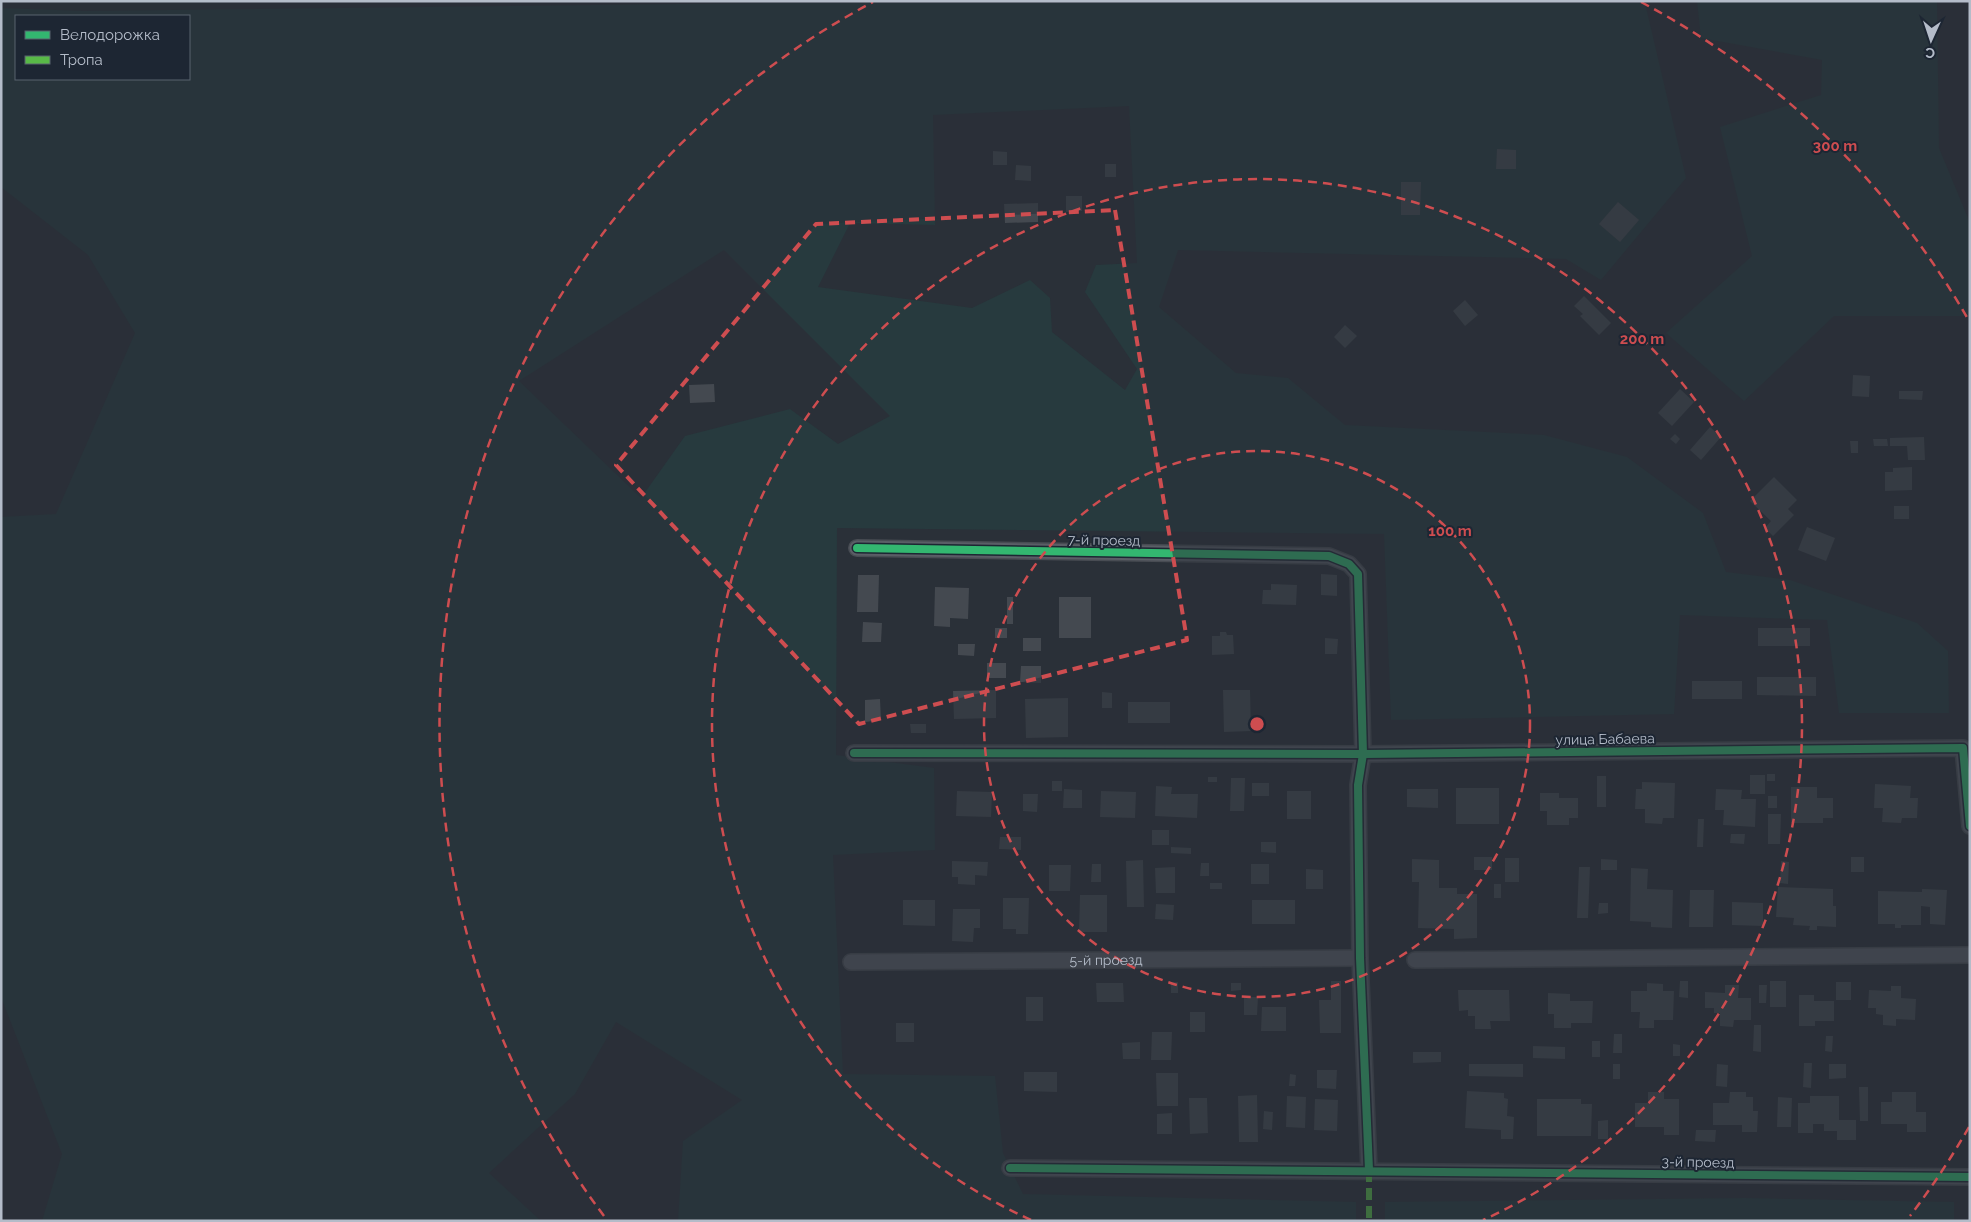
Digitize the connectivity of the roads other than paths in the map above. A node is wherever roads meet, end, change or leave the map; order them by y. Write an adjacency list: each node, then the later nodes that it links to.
1 (857, 548): 3 (street, 7-й проезд)
2 (854, 753): 3 (street)
3 (1363, 754): 4 (street, улица Бабаева); 6 (street)
4 (1970, 826)
5 (1970, 955): 7 (street)
6 (1360, 958): 8 (street, 5-й проезд); 10 (street)
7 (1415, 960)
8 (852, 962)
9 (1010, 1168): 10 (street, 3-й проезд)
10 (1369, 1170): 11 (street, 3-й проезд)
11 (1970, 1177)

